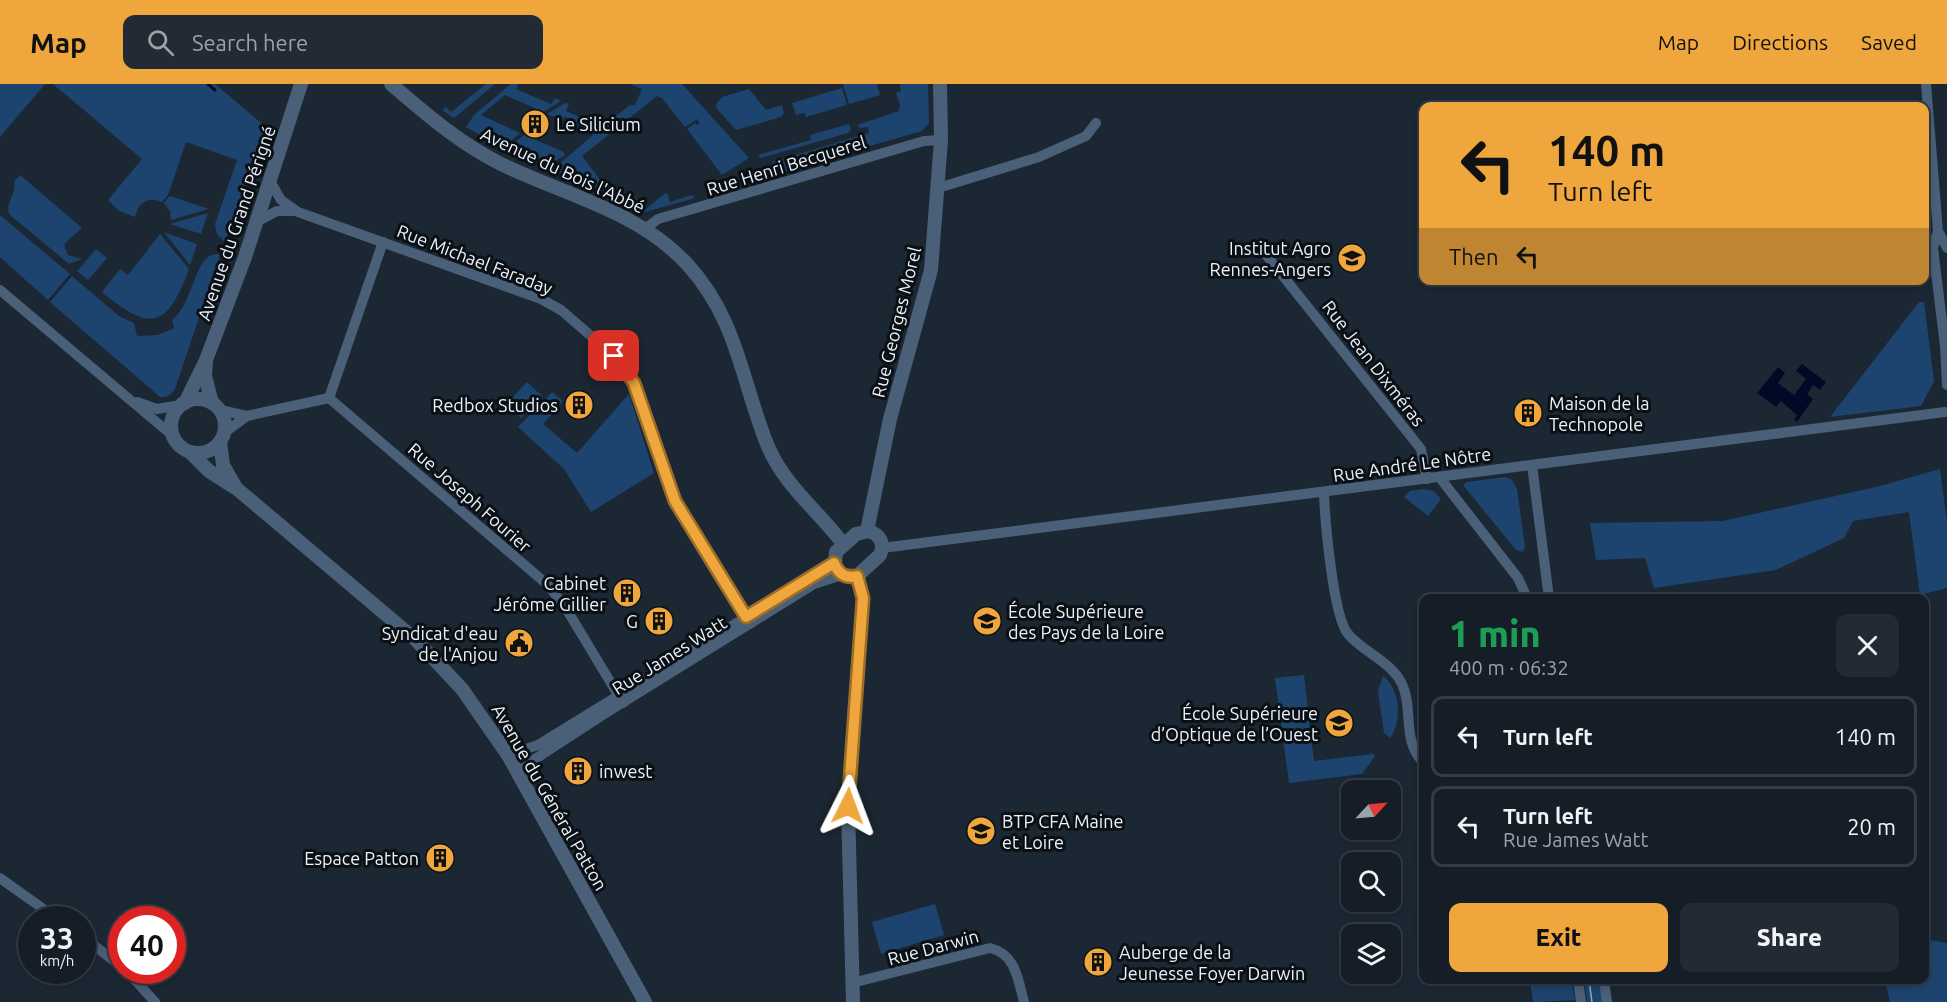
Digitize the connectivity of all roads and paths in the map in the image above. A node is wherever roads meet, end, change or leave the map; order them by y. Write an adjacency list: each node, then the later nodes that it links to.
1 (302, 84): 6 (street, Avenue du Grand Périgné)
2 (306, 84): 6 (street, Avenue du Grand Périgné)
3 (392, 84): 15 (street, Avenue du Bois l'Abbé)
4 (940, 84): 10 (street, Rue Georges Morel)
5 (1926, 84): 7 (street)
6 (299, 98): 11 (street, Avenue du Grand Périgné)
7 (1927, 102)
8 (1929, 121): 16 (street)
9 (1096, 123): 12 (street)
10 (941, 140): 12 (street, Rue Georges Morel); 15 (street, Rue Henri Becquerel)
11 (270, 181): 13 (street, Rue Michael Faraday); 14 (street, Avenue du Grand Périgné)
12 (938, 188): 37 (street, Rue Georges Morel)
13 (298, 212): 14 (street, Rue Michael Faraday); 17 (street, Rue Michael Faraday)
14 (255, 222): 21 (street, Avenue du Grand Périgné)
15 (645, 229): 38 (street, Avenue du Bois l'Abbé)
16 (1938, 231): 19 (street); 22 (street)
17 (383, 242): 24 (street); 45 (street, Rue Michael Faraday)
18 (1259, 246): 34 (street, Rue Jean Dixméras)
19 (1947, 248)
20 (0, 290): 23 (street)
21 (206, 360): 25 (street, Avenue du Grand Périgné); 26 (street, Avenue du Grand Périgné)
22 (1947, 385)
23 (129, 398): 25 (street); 29 (street)
24 (329, 398): 28 (street); 46 (street, Rue Joseph Fourier)
25 (183, 404): 26 (street); 29 (street)
26 (216, 407): 28 (street); 30 (street)
27 (1947, 407): 32 (street, Rue André Le Nôtre)
28 (247, 416): 30 (street)
29 (173, 436): 31 (street)
30 (222, 438): 31 (street); 35 (street, Avenue du Général Patton)
31 (190, 452): 35 (street, Avenue du Général Patton)
32 (1532, 465): 33 (street, Rue André Le Nôtre); 44 (street)
33 (1440, 478): 34 (street, Rue André Le Nôtre); 43 (street)
34 (1427, 479): 36 (street, Rue André Le Nôtre)
35 (236, 488): 48 (street, Avenue du Général Patton)
36 (1324, 493): 39 (street, Rue André Le Nôtre); 47 (street)
37 (867, 531): 38 (street); 39 (street)
38 (844, 545): 40 (street)
39 (882, 548): 42 (street)
40 (834, 563): 41 (street); 45 (street, Rue James Watt)
41 (842, 575): 42 (street); 45 (street, Rue James Watt)
42 (857, 576): 54 (street)
43 (1525, 594)
44 (1548, 594)
45 (748, 620): 46 (street, Rue James Watt)
46 (621, 699): 48 (street, Rue James Watt); 49 (street, Rue James Watt)
47 (1419, 754)
48 (508, 755): 49 (street, Avenue du Général Patton)
49 (518, 773): 59 (street, Avenue du Général Patton)
50 (0, 878): 51 (street)
51 (39, 906)
52 (96, 947): 53 (street)
53 (108, 956)
54 (852, 983): 60 (street); 61 (street, Rue Darwin)
55 (139, 984): 58 (street)
56 (1579, 984): 62 (street)
57 (1605, 984): 63 (street)
58 (155, 1002)
59 (645, 1002)
60 (853, 1002)
61 (1024, 1002)
62 (1581, 1002)
63 (1607, 1002)

